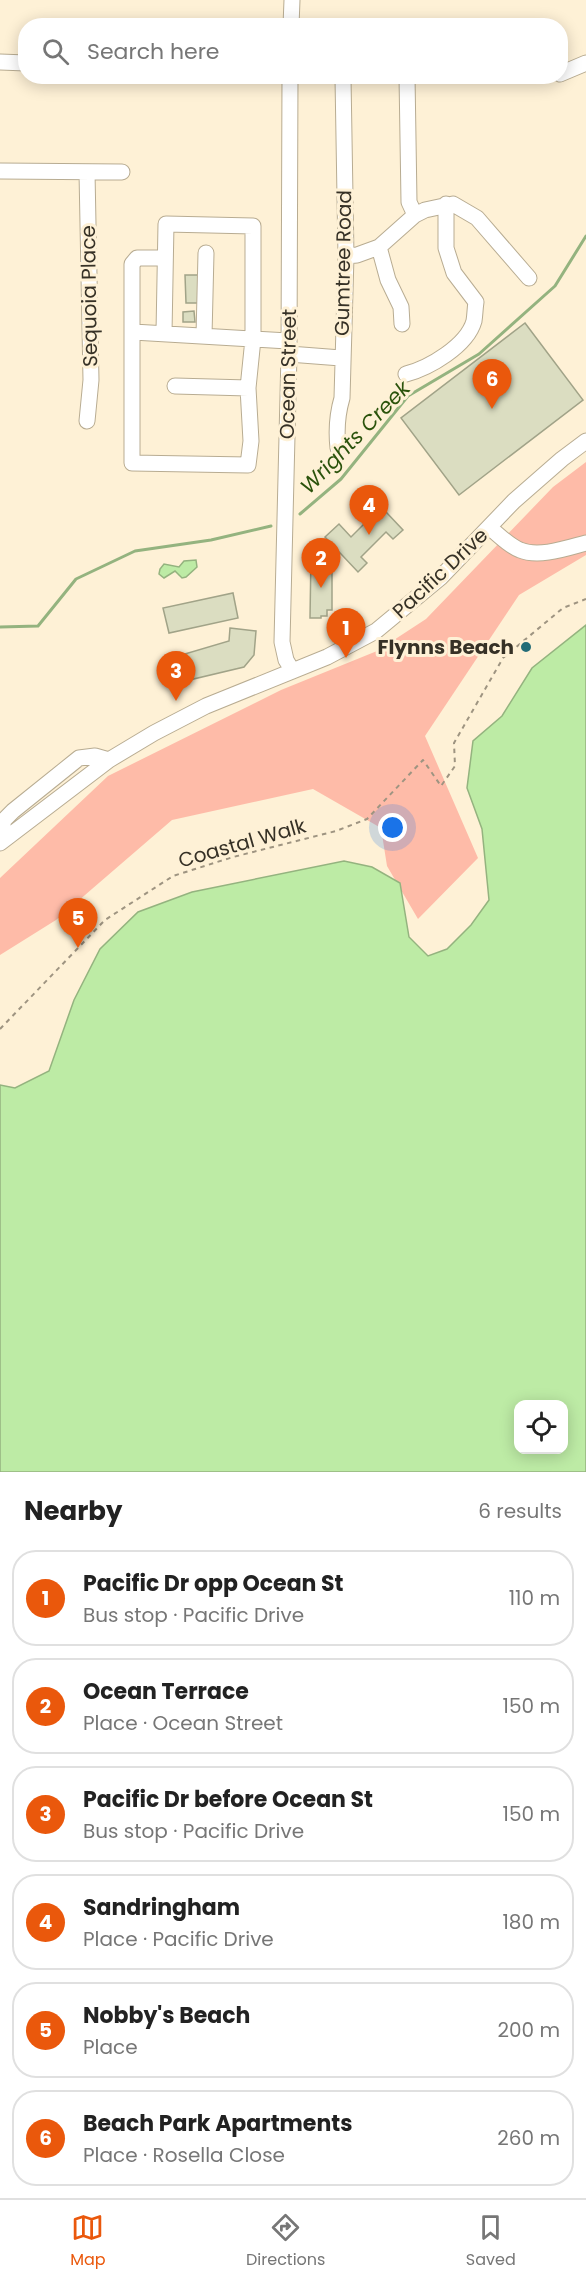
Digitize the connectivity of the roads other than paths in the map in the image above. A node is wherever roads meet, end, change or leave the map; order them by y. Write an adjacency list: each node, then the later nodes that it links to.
1 (292, 0): 2 (street)
2 (291, 18)
3 (0, 62): 4 (street)
4 (18, 63)
5 (586, 63): 6 (street)
6 (568, 71)
7 (290, 84): 25 (street, Ocean Street)
8 (343, 84): 17 (street, Gumtree Road)
9 (406, 84): 14 (street)
10 (0, 171): 11 (street)
11 (87, 172): 12 (street); 30 (street, Sequoia Place)
12 (122, 172)
13 (446, 204): 14 (street); 19 (street); 27 (street)
14 (415, 215): 15 (street)
15 (379, 247): 17 (street); 20 (street)
16 (206, 253): 23 (street)
17 (346, 256): 26 (street, Gumtree Road)
18 (164, 258): 21 (street); 22 (street); 24 (street)
19 (529, 278)
20 (402, 324)
21 (133, 332): 22 (street); 29 (street)
22 (164, 333): 23 (street)
23 (204, 336): 24 (street)
24 (253, 339): 25 (street); 29 (street)
25 (288, 347): 26 (street); 35 (street, Ocean Street)
26 (341, 358): 32 (street, Gumtree Road)
27 (406, 375)
28 (175, 386): 29 (street)
29 (248, 388)
30 (87, 421)
31 (586, 441): 33 (street, Pacific Drive)
32 (338, 448)
33 (489, 527): 34 (street); 35 (street, Pacific Drive)
34 (586, 543)
35 (291, 670): 36 (street, Pacific Drive)
36 (109, 760): 37 (street); 38 (street, Pacific Drive)
37 (0, 835)
38 (0, 843)

